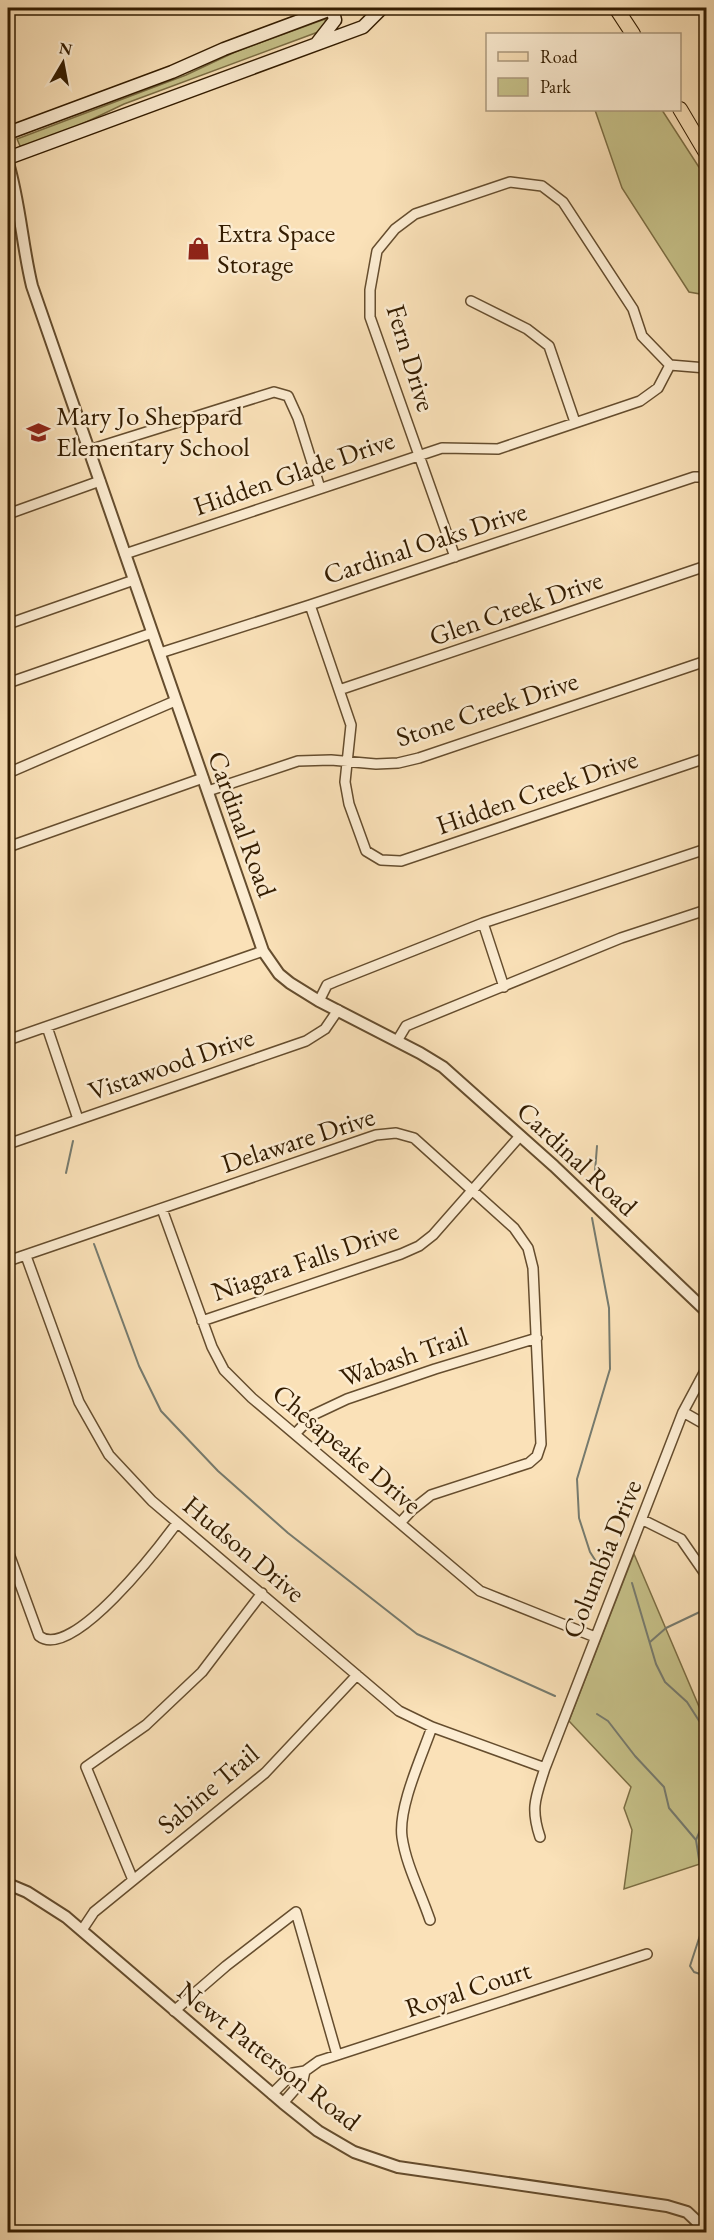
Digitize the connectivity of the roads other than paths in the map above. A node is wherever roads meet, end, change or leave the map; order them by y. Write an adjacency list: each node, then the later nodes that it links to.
1 (333, 8): 5 (main road); 7 (main road)
2 (382, 8): 5 (main road)
3 (616, 8): 4 (main road)
4 (632, 33)
5 (314, 46): 9 (main road)
6 (681, 111): 8 (main road)
7 (8, 133)
8 (706, 153)
9 (8, 158)
10 (8, 163): 15 (street, Cardinal Road)
11 (471, 301): 14 (street)
12 (670, 365): 13 (street); 14 (street, Hidden Glade Drive); 16 (street, Fern Drive)
13 (706, 368)
14 (575, 422): 16 (street, Hidden Glade Drive)
15 (88, 450): 18 (street, Cardinal Road); 19 (street)
16 (418, 455): 19 (street, Hidden Glade Drive); 22 (street, Fern Drive)
17 (706, 477): 22 (street, Cardinal Oaks Drive)
18 (100, 481): 20 (street); 21 (street, Cardinal Road)
19 (320, 488): 21 (street, Hidden Glade Drive)
20 (8, 514)
21 (125, 554): 24 (street, Cardinal Road)
22 (455, 557): 25 (street, Cardinal Oaks Drive)
23 (706, 566): 31 (street, Glen Creek Drive)
24 (134, 580): 26 (street); 27 (street, Cardinal Road)
25 (310, 605): 28 (street, Cardinal Oaks Drive); 31 (street)
26 (8, 624)
27 (152, 633): 28 (street, Cardinal Road); 30 (street)
28 (160, 652): 32 (street, Cardinal Road)
29 (706, 661): 34 (street, Stone Creek Drive)
30 (8, 683)
31 (339, 690): 34 (street)
32 (176, 701): 35 (street); 36 (street, Cardinal Road)
33 (706, 758): 34 (street, Hidden Creek Drive)
34 (348, 762): 37 (street, Stone Creek Drive)
35 (8, 773)
36 (202, 778): 37 (street, Cardinal Road); 38 (street)
37 (208, 790): 42 (street, Cardinal Road)
38 (8, 848)
39 (706, 849): 41 (street)
40 (706, 910): 43 (street)
41 (483, 923): 43 (street); 44 (street)
42 (263, 951): 44 (street, Cardinal Road); 46 (street)
43 (504, 987): 48 (street)
44 (319, 1001): 45 (street, Cardinal Road)
45 (338, 1010): 48 (street, Cardinal Road); 49 (street, Vistawood Drive)
46 (47, 1027): 47 (street); 49 (street)
47 (8, 1040)
48 (397, 1041): 50 (street, Cardinal Road)
49 (78, 1119): 51 (street, Vistawood Drive)
50 (520, 1136): 52 (street, Niagara Falls Drive); 56 (street, Cardinal Road)
51 (8, 1144)
52 (472, 1189): 53 (street, Delaware Drive); 57 (street, Niagara Falls Drive); 58 (street, Delaware Drive)
53 (162, 1209): 54 (street, Delaware Drive); 57 (street, Chesapeake Drive)
54 (26, 1256): 55 (street, Delaware Drive); 64 (street, Hudson Drive)
55 (8, 1261)
56 (706, 1311)
57 (202, 1322): 62 (street, Chesapeake Drive)
58 (537, 1338): 62 (street, Wabash Trail); 65 (street, Delaware Drive)
59 (706, 1370): 60 (street, Columbia Drive)
60 (683, 1412): 61 (street); 63 (street, Columbia Drive)
61 (706, 1425)
62 (295, 1434): 65 (street, Chesapeake Drive)
63 (643, 1520): 67 (street); 69 (street, Columbia Drive)
64 (177, 1523): 66 (street); 68 (street, Hudson Drive)
65 (400, 1523): 69 (street, Chesapeake Drive)
66 (8, 1551)
67 (706, 1575)
68 (262, 1593): 70 (street, Hudson Drive); 74 (street)
69 (595, 1637): 72 (street, Columbia Drive)
70 (357, 1675): 71 (street, Hudson Drive); 74 (street, Sabine Trail)
71 (432, 1727): 72 (street, Hudson Drive); 76 (street)
72 (545, 1768): 73 (street, Columbia Drive)
73 (540, 1837)
74 (133, 1880): 77 (street, Sabine Trail)
75 (8, 1884): 77 (street, Newt Patterson Road)
76 (430, 1920)
77 (82, 1930): 79 (street, Newt Patterson Road)
78 (647, 1954): 80 (street, Royal Court)
79 (174, 2011): 80 (street); 82 (street, Newt Patterson Road)
80 (338, 2055): 81 (street, Royal Court)
81 (305, 2071): 82 (street, Royal Court); 83 (street, Royal Court)
82 (272, 2094): 83 (street, Newt Patterson Road)
83 (283, 2103): 84 (street, Newt Patterson Road)
84 (706, 2230)

